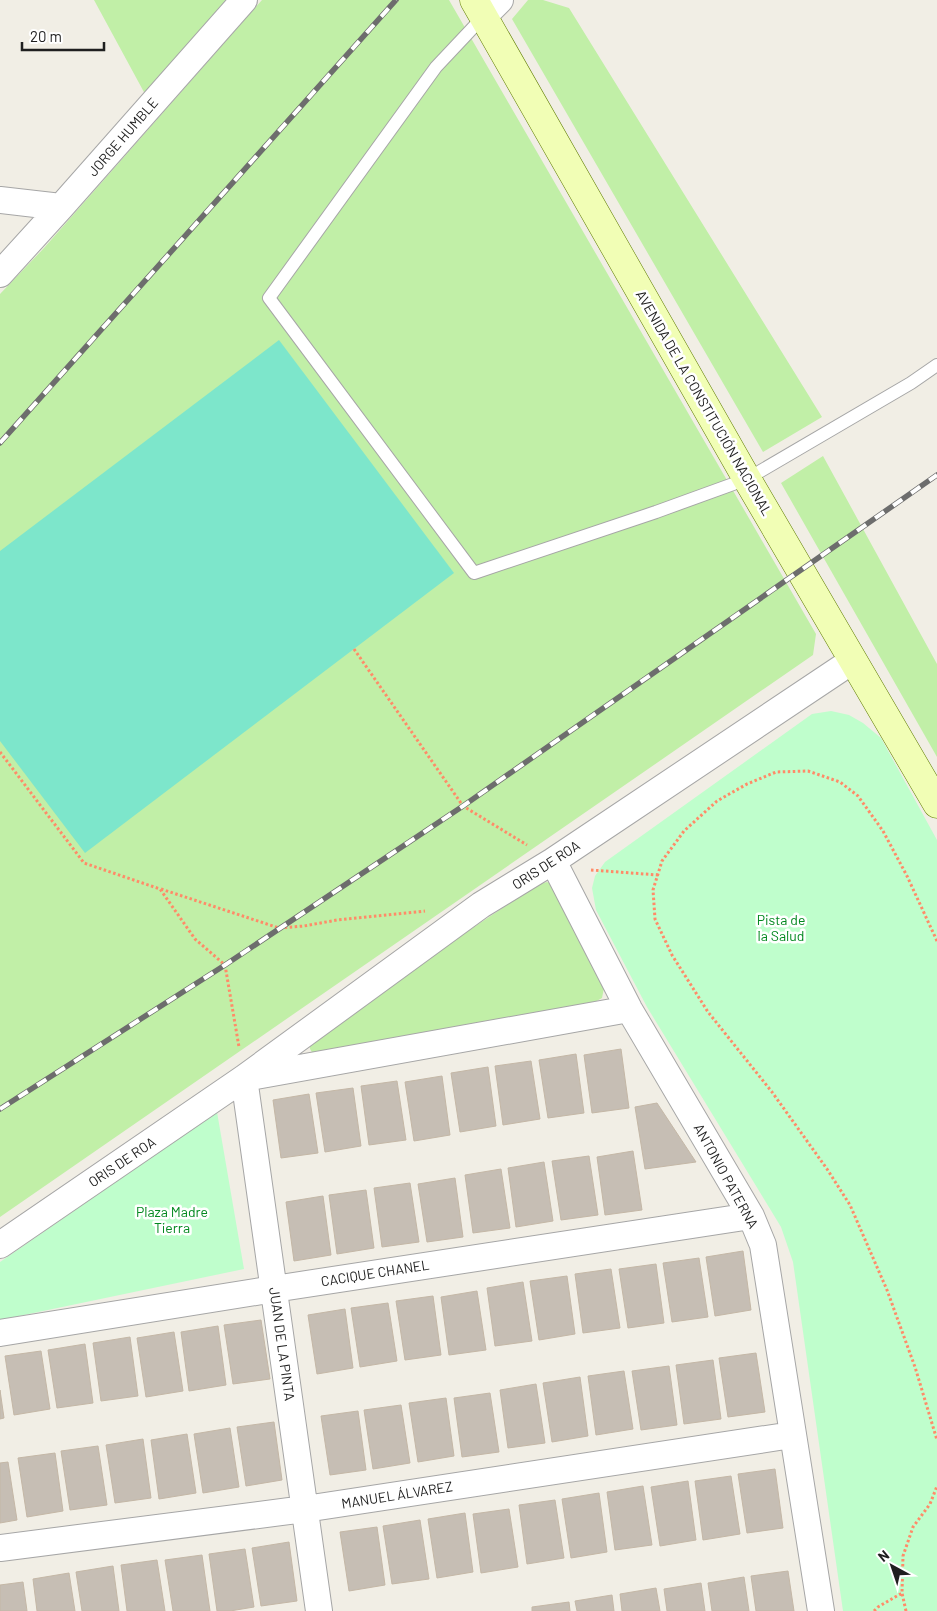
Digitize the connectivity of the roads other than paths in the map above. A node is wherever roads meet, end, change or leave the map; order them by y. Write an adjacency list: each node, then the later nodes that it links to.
1 (244, 0): 4 (street, JORGE HUMBLE)
2 (486, 5): 7 (main road, AVENIDA DE LA CONSTITUCIÓN NACIONAL); 7 (lane)
3 (0, 200): 4 (street)
4 (61, 207): 5 (street, JORGE HUMBLE)
5 (0, 274)
6 (937, 365): 7 (lane)
7 (747, 479): 8 (main road, AVENIDA DE LA CONSTITUCIÓN NACIONAL)
8 (852, 660): 9 (main road, AVENIDA DE LA CONSTITUCIÓN NACIONAL); 10 (street, ORIS DE ROA)
9 (937, 804)
10 (554, 864): 11 (street, ANTONIO PATERNA); 12 (street, ORIS DE ROA)
11 (629, 1009): 12 (street, ORIS DE ROA); 13 (street, ANTONIO PATERNA)
12 (244, 1078): 14 (street, ORIS DE ROA); 15 (street, JUAN DE LA PINTA)
13 (751, 1216): 15 (street, CACIQUE CHANEL); 17 (street, ANTONIO PATERNA)
14 (0, 1246)
15 (274, 1288): 16 (street, CACIQUE CHANEL); 18 (street, JUAN DE LA PINTA)
16 (0, 1333)
17 (792, 1435): 18 (street, MANUEL ÁLVAREZ); 21 (street, ANTONIO PATERNA)
18 (305, 1509): 19 (street, MANUEL ÁLVAREZ); 20 (street, JUAN DE LA PINTA)
19 (0, 1548)
20 (319, 1611)
21 (820, 1611)

